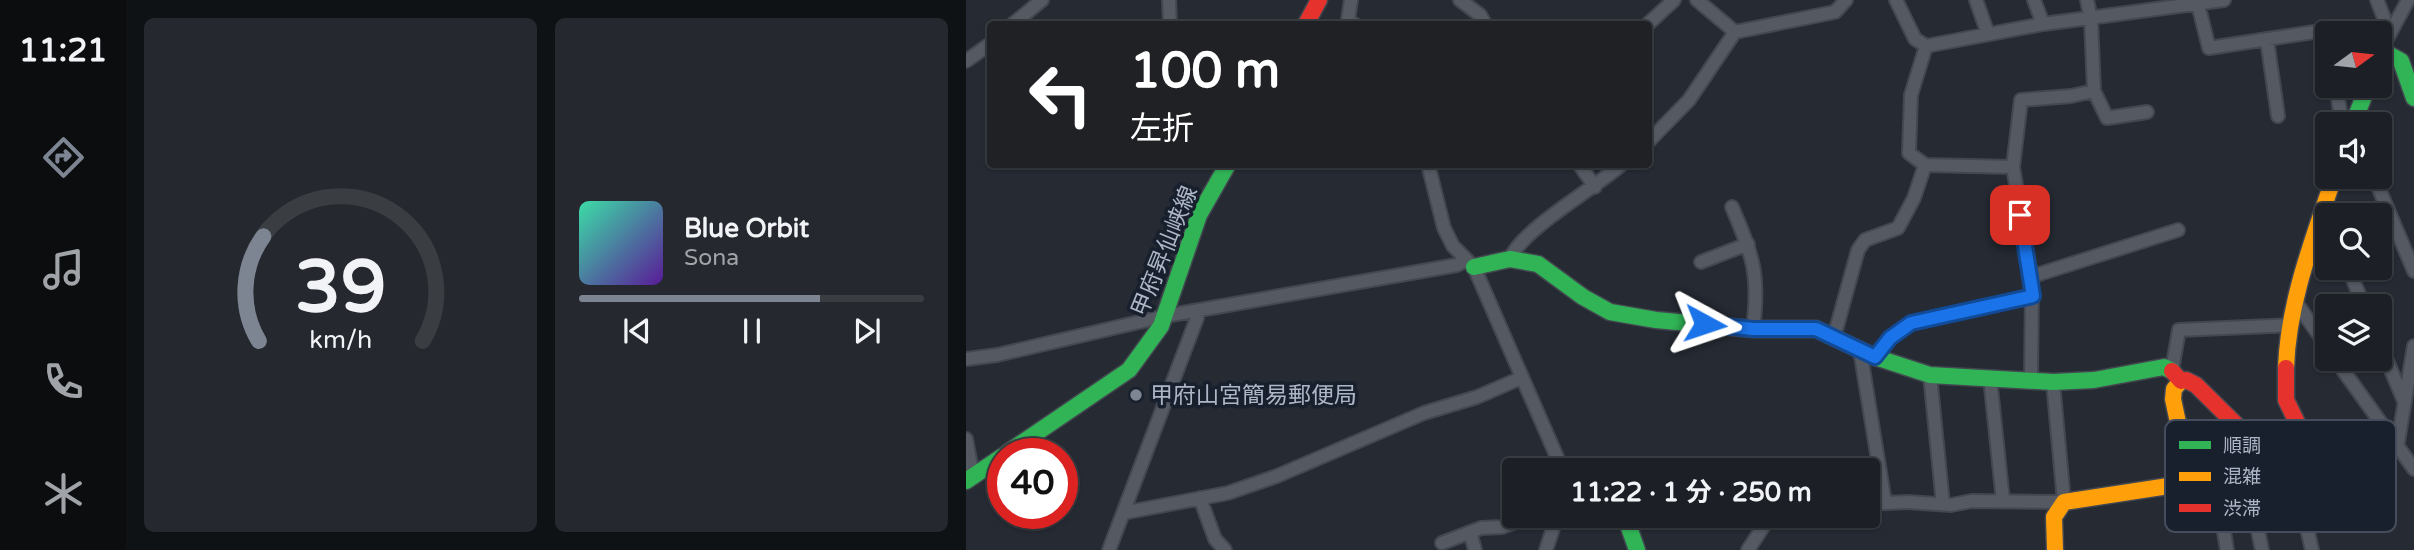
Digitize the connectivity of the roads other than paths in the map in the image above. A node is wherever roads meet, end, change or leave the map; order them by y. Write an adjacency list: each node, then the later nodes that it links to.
1 (1042, 0): 21 (street)
2 (1169, 0): 22 (street)
3 (1319, 0): 23 (street)
4 (1351, 0): 24 (street)
5 (1460, 0): 25 (street)
6 (1674, 0): 26 (street)
7 (1697, 0): 30 (street)
8 (1816, 0): 19 (street)
9 (1846, 0): 19 (street)
10 (1896, 0): 35 (street)
11 (1976, 0): 32 (street)
12 (2034, 0): 28 (street)
13 (2087, 0): 20 (street)
14 (2224, 0): 17 (street)
15 (2377, 0): 27 (street)
16 (2408, 0): 29 (street)
17 (2198, 2): 18 (street); 33 (street)
18 (2144, 6): 20 (street)
19 (1821, 14): 30 (street)
20 (2091, 19): 28 (street); 38 (street)
21 (1017, 21)
22 (1170, 21)
23 (1308, 21)
24 (1350, 21)
25 (1483, 21)
26 (1651, 21)
27 (2384, 21)
28 (2043, 24): 32 (street)
29 (2392, 31)
30 (1735, 32): 42 (street)
31 (2315, 32): 33 (street)
32 (1988, 34): 35 (street)
33 (2267, 40): 41 (street)
34 (987, 46): 37 (street)
35 (1926, 46): 43 (street)
36 (2392, 57): 39 (street)
37 (966, 61)
38 (2094, 91): 40 (street); 44 (street)
39 (2414, 98)
40 (2147, 112)
41 (2278, 116)
42 (1652, 138)
43 (1925, 166): 44 (street); 67 (street)
44 (2013, 167): 59 (street)
45 (1226, 168): 63 (street, 甲府昇仙峡線)
46 (1428, 168): 57 (street)
47 (1582, 168): 49 (street)
48 (1617, 168): 49 (street)
49 (1595, 187): 55 (street)
50 (2379, 189): 58 (street)
51 (1731, 208): 54 (street)
52 (2178, 230): 59 (street)
53 (2315, 236): 61 (street)
54 (1748, 244): 56 (street); 65 (street)
55 (1510, 259): 57 (street); 65 (street)
56 (1701, 262)
57 (1470, 264): 62 (street); 75 (street)
58 (2414, 271)
59 (2031, 277): 60 (street)
60 (2033, 296): 69 (street); 77 (street)
61 (2295, 301): 64 (street); 66 (street)
62 (1200, 310): 63 (street); 98 (street)
63 (1166, 316): 70 (street); 84 (street, 甲府昇仙峡線)
64 (2291, 325): 74 (street); 82 (street)
65 (1753, 329): 67 (street)
66 (2315, 329)
67 (1834, 337): 69 (street)
68 (2414, 346): 79 (street)
69 (1868, 354): 73 (street); 96 (street)
70 (966, 359)
71 (2343, 371): 83 (street)
72 (2391, 371): 79 (street)
73 (1930, 375): 76 (street); 97 (street)
74 (2177, 375): 78 (street); 80 (street); 81 (street)
75 (1521, 378): 87 (street); 92 (street)
76 (1990, 378): 77 (street); 93 (street)
77 (2031, 380): 78 (street)
78 (2053, 382): 94 (street)
79 (2404, 401): 86 (street)
80 (2178, 420)
81 (2232, 420)
82 (2294, 420)
83 (2377, 420)
84 (1029, 438)
85 (966, 439): 90 (street)
86 (2397, 448): 89 (street)
87 (1557, 458)
88 (987, 466): 90 (street)
89 (2414, 469)
90 (969, 478)
91 (2165, 487): 94 (street)
92 (1200, 498): 98 (street); 109 (street)
93 (2003, 501): 94 (street); 97 (street)
94 (2064, 502): 114 (street)
95 (1880, 503): 96 (street)
96 (1885, 503): 97 (street)
97 (1943, 505)
98 (1122, 513): 108 (street)
99 (1502, 527): 103 (street)
100 (1553, 528): 111 (street)
101 (1629, 528): 112 (street)
102 (1762, 528): 113 (street)
103 (1470, 532): 107 (street); 110 (street)
104 (2224, 532): 115 (street)
105 (2258, 532): 116 (street)
106 (2308, 532): 117 (street)
107 (1442, 543)
108 (1108, 550)
109 (1226, 550)
110 (1475, 550)
111 (1546, 550)
112 (1637, 550)
113 (1748, 550)
114 (2055, 550)
115 (2227, 550)
116 (2262, 550)
117 (2312, 550)

